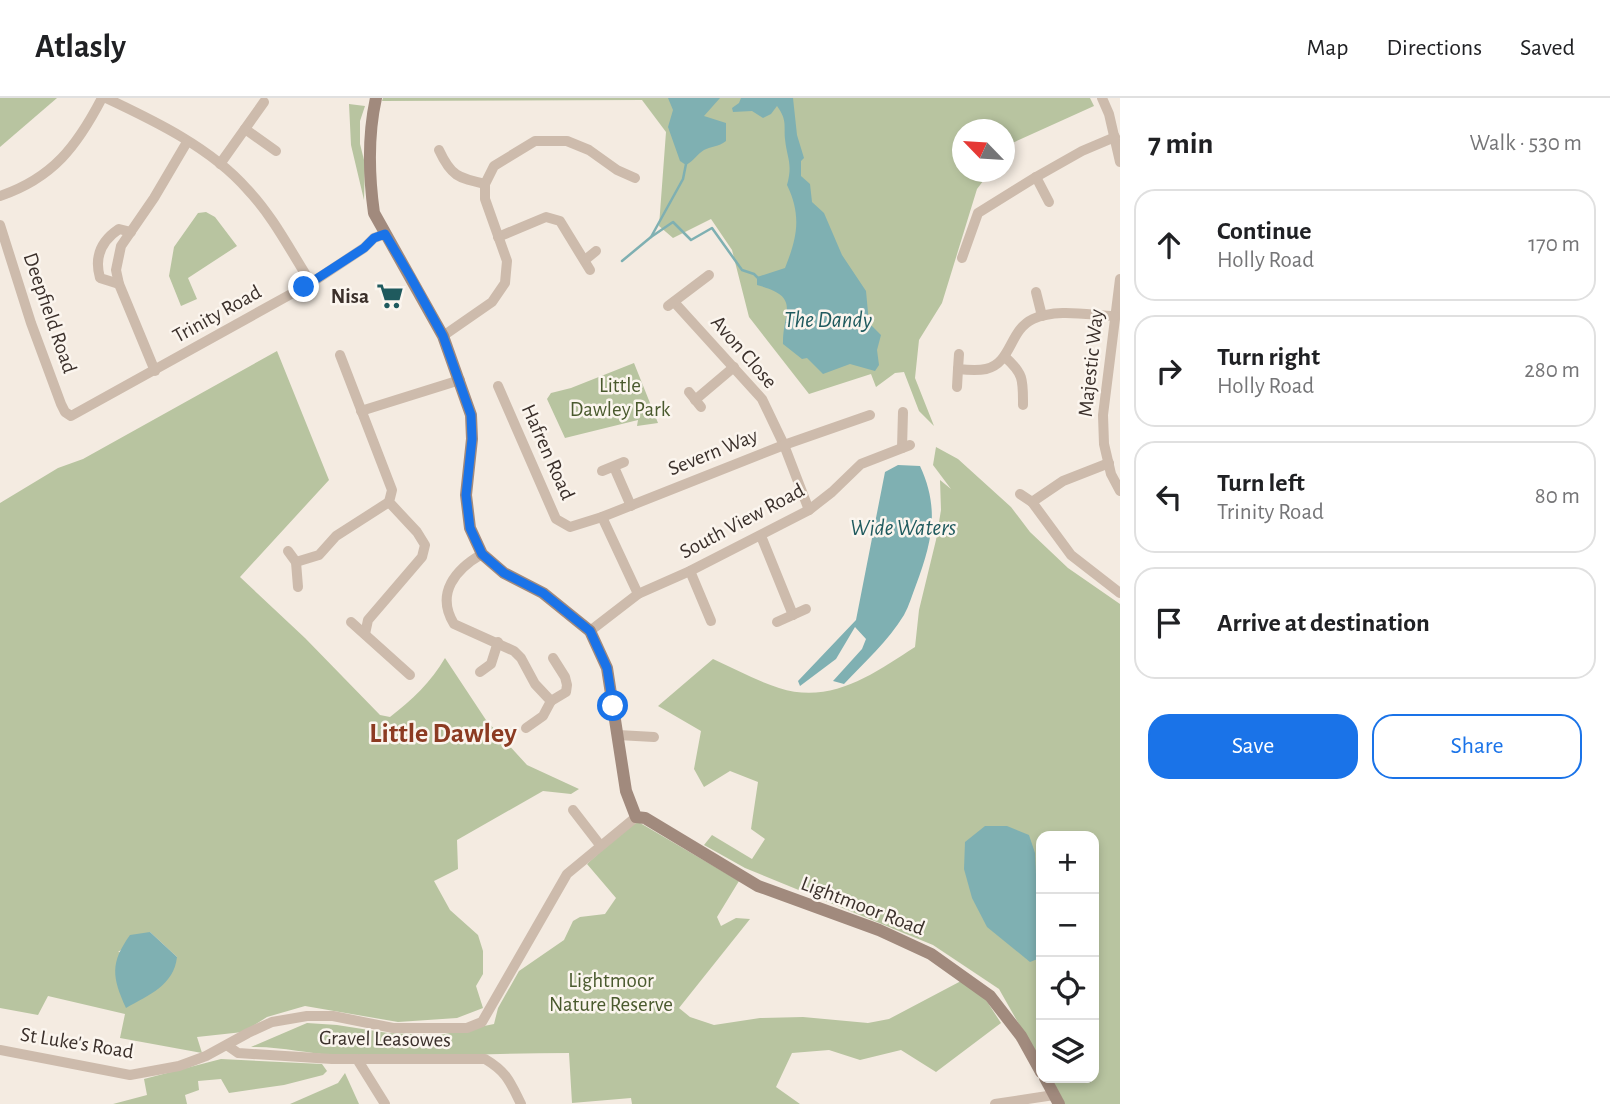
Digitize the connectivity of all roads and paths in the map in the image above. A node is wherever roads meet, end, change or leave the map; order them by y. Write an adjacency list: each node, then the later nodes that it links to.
1 (104, 98): 7 (street); 15 (street)
2 (376, 98): 19 (street)
3 (1102, 98): 6 (street)
4 (264, 102): 5 (street)
5 (245, 129): 9 (street); 11 (street)
6 (1115, 137): 10 (street); 12 (street)
7 (187, 142): 11 (street); 18 (street)
8 (439, 150): 14 (street)
9 (276, 151)
10 (1120, 162)
11 (220, 164): 28 (street)
12 (1036, 177): 16 (street); 22 (street)
13 (635, 178): 14 (street)
14 (485, 184): 20 (street)
15 (0, 196)
16 (1049, 202)
17 (0, 225): 46 (street, Deepfield Road)
18 (131, 232): 27 (street); 27 (street)
19 (385, 234): 28 (street, Trinity Road); 32 (street)
20 (498, 237): 23 (street); 32 (street)
21 (596, 251): 23 (street)
22 (962, 258)
23 (585, 260): 24 (street)
24 (590, 270)
25 (709, 275): 37 (street, Avon Close)
26 (1120, 279): 31 (street, Majestic Way)
27 (119, 284): 39 (street)
28 (311, 284): 39 (street, Trinity Road)
29 (1036, 292): 30 (street)
30 (1042, 316): 31 (street); 35 (street)
31 (1114, 316): 36 (street, Majestic Way)
32 (443, 336): 40 (street)
33 (959, 354): 38 (street)
34 (340, 355): 45 (street)
35 (1004, 357): 38 (street); 43 (street)
36 (1115, 358): 50 (street, Majestic Way)
37 (734, 367): 44 (street); 49 (street, Avon Close)
38 (958, 369): 42 (street)
39 (155, 371): 46 (street, Trinity Road)
40 (460, 380): 45 (street); 62 (street)
41 (498, 386): 59 (street, Hafren Road)
42 (957, 387)
43 (1020, 399)
44 (695, 400)
45 (361, 411): 54 (street)
46 (65, 412)
47 (903, 412): 57 (street, South View Road)
48 (870, 415): 49 (street, Severn Way)
49 (784, 445): 56 (street, Severn Way); 57 (street, Avon Close)
50 (1109, 463): 52 (street, Majestic Way); 55 (street)
51 (602, 471): 56 (street)
52 (1120, 491)
53 (1020, 494): 55 (street)
54 (389, 502): 63 (street); 76 (street)
55 (1032, 502): 66 (street)
56 (631, 506): 58 (street, Severn Way)
57 (808, 510): 60 (street, South View Road)
58 (602, 517): 59 (street, Severn Way); 67 (street)
59 (570, 527)
60 (761, 536): 64 (street, South View Road); 71 (street)
61 (288, 551): 63 (street)
62 (482, 554): 75 (street); 77 (street)
63 (296, 562): 65 (street)
64 (690, 571): 67 (street, South View Road); 68 (street)
65 (298, 587)
66 (1120, 593)
67 (638, 594): 75 (street, South View Road)
68 (706, 608): 70 (street); 72 (street)
69 (806, 609): 71 (street)
70 (694, 614)
71 (793, 615): 74 (street)
72 (711, 621)
73 (351, 622): 76 (street)
74 (777, 622)
75 (590, 631): 83 (street)
76 (365, 634): 80 (street)
77 (499, 642): 79 (street); 81 (street)
78 (553, 658): 81 (street)
79 (480, 672)
80 (410, 675)
81 (551, 701): 82 (street)
82 (526, 728)
83 (618, 735): 84 (street); 86 (street)
84 (654, 737)
85 (573, 810): 87 (street)
86 (636, 817): 87 (street); 91 (street, Lightmoor Road)
87 (600, 845): 88 (street, St Luke's Road)
88 (228, 1046): 89 (street, St Luke's Road); 90 (street, Gravel Leasowes)
89 (0, 1050)
90 (357, 1059): 94 (street); 95 (street, Gravel Leasowes)
91 (1036, 1063)
92 (1048, 1083): 93 (street)
93 (1057, 1099): 96 (street)
94 (385, 1104)
95 (521, 1104)
96 (995, 1104)

